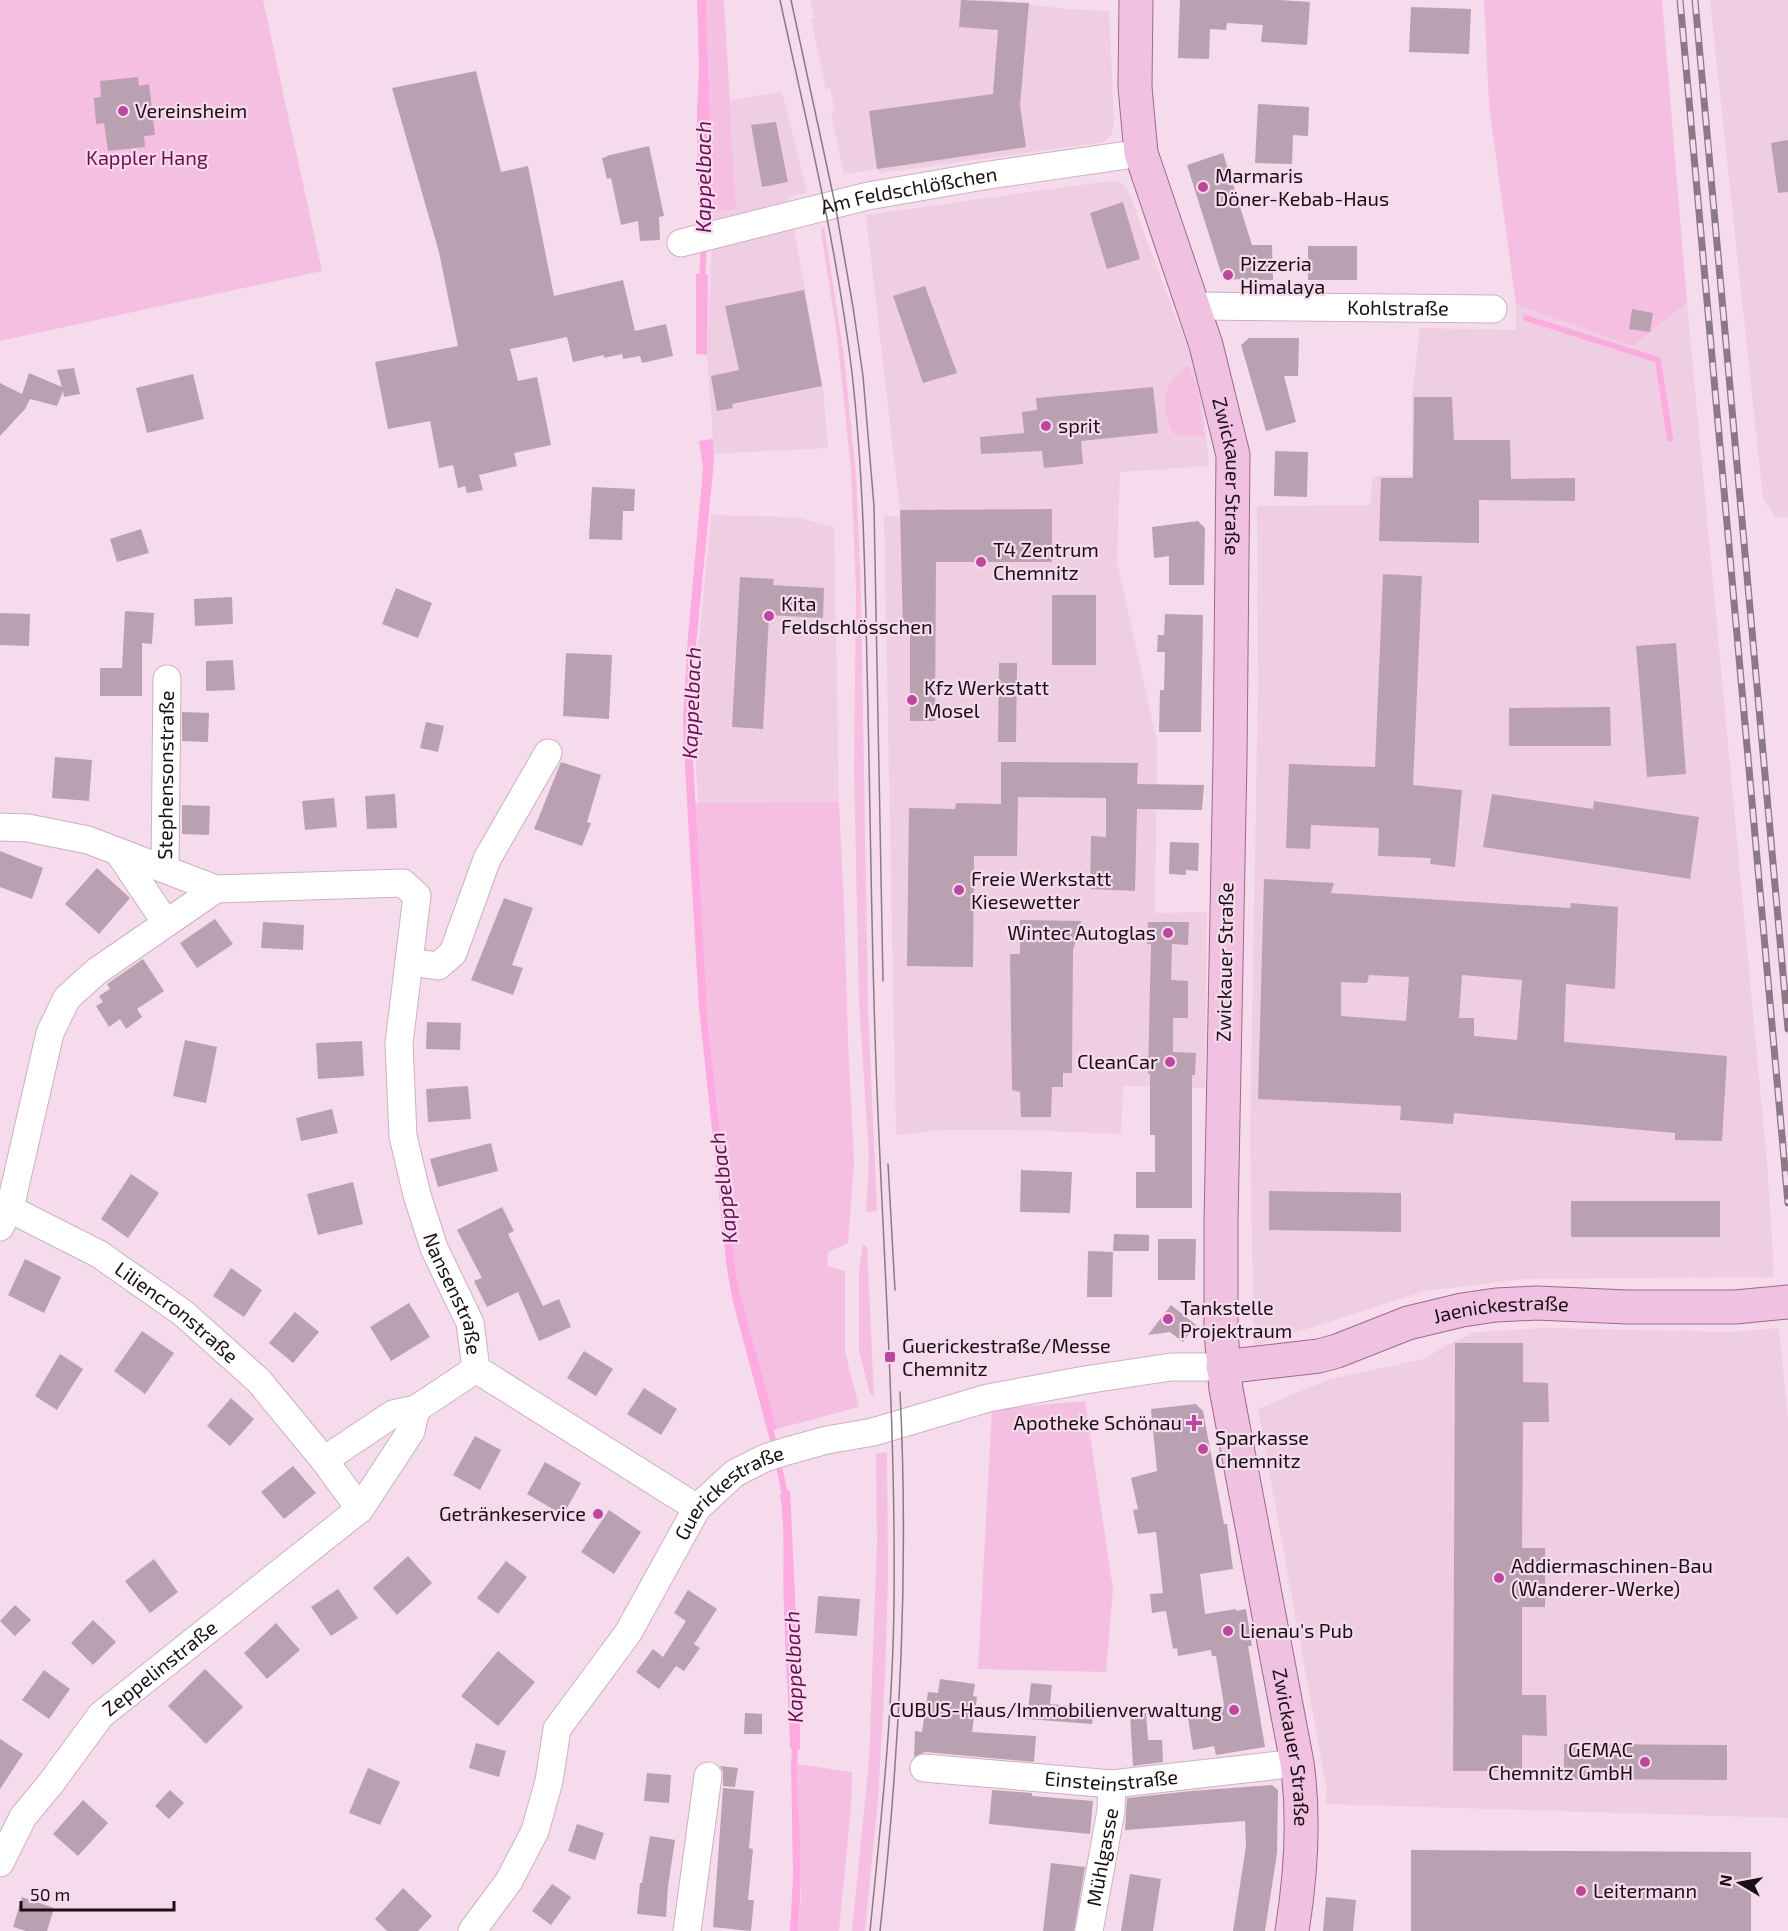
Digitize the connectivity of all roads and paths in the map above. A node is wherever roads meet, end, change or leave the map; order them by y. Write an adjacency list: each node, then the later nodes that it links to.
1 (1136, 0): 2 (main road, Zwickauer Straße)
2 (1141, 153): 3 (street, Am Feldschlößchen); 4 (main road, Zwickauer Straße)
3 (681, 243)
4 (1194, 306): 5 (street, Kohlstraße); 16 (main road, Zwickauer Straße)
5 (1493, 309)
6 (167, 679): 10 (street, Stephensonstraße)
7 (548, 753): 13 (street)
8 (0, 827): 9 (street)
9 (119, 853): 10 (street); 12 (street)
10 (165, 869): 11 (street)
11 (216, 889): 12 (street); 13 (street, Nansenstraße)
12 (166, 923): 14 (street)
13 (410, 962): 17 (street, Nansenstraße)
14 (3, 1213): 19 (street, Liliencronstraße)
15 (1788, 1302): 16 (main road, Jaenickestraße)
16 (1224, 1367): 20 (street, Guerickestraße); 22 (main road, Zwickauer Straße)
17 (476, 1369): 18 (street); 20 (street, Nansenstraße)
18 (416, 1409): 19 (street); 21 (street, Zeppelinstraße)
19 (324, 1460): 21 (street)
20 (697, 1508): 27 (street, Guerickestraße)
21 (360, 1509): 26 (street, Zeppelinstraße)
22 (1297, 1763): 25 (street, Einsteinstraße); 30 (main road, Zwickauer Straße)
23 (924, 1768): 25 (street, Einsteinstraße)
24 (708, 1776): 28 (street)
25 (1112, 1784): 29 (street, Mühlgasse)
26 (0, 1863)
27 (472, 1931)
28 (687, 1931)
29 (1089, 1931)
30 (1292, 1931)

